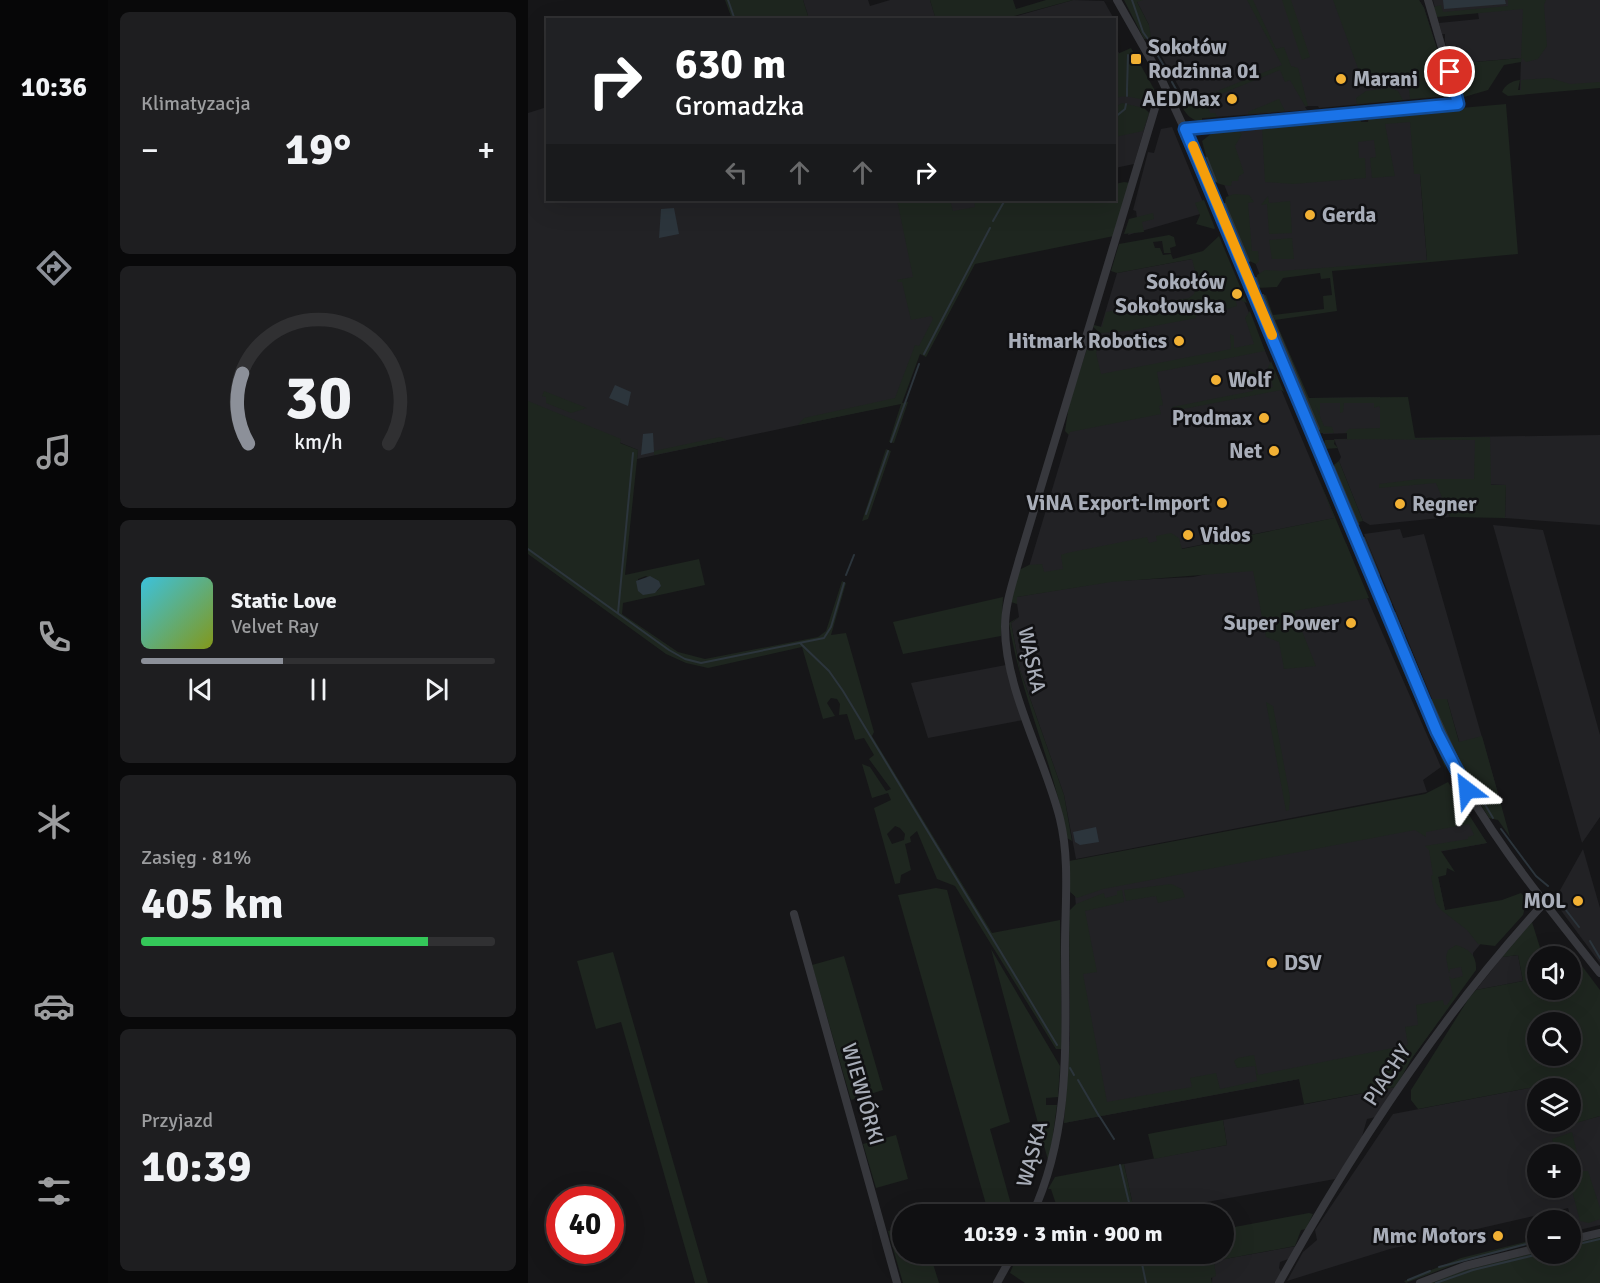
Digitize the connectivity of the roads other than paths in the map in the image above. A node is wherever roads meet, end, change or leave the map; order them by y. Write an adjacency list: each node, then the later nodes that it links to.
1 (1117, 0): 3 (street)
2 (1428, 0): 4 (street)
3 (1170, 96): 4 (street); 8 (street, WĄSKA)
4 (1185, 129): 5 (street)
5 (1545, 902): 7 (street); 15 (street, PIACHY)
6 (794, 914): 13 (street, WIEWIÓRKI)
7 (1600, 973)
8 (1036, 1204)
9 (1600, 1233): 10 (street)
10 (1581, 1237)
11 (1527, 1251): 16 (street)
12 (1007, 1264): 14 (street)
13 (897, 1283)
14 (997, 1283)
15 (1279, 1283)
16 (1420, 1283)

